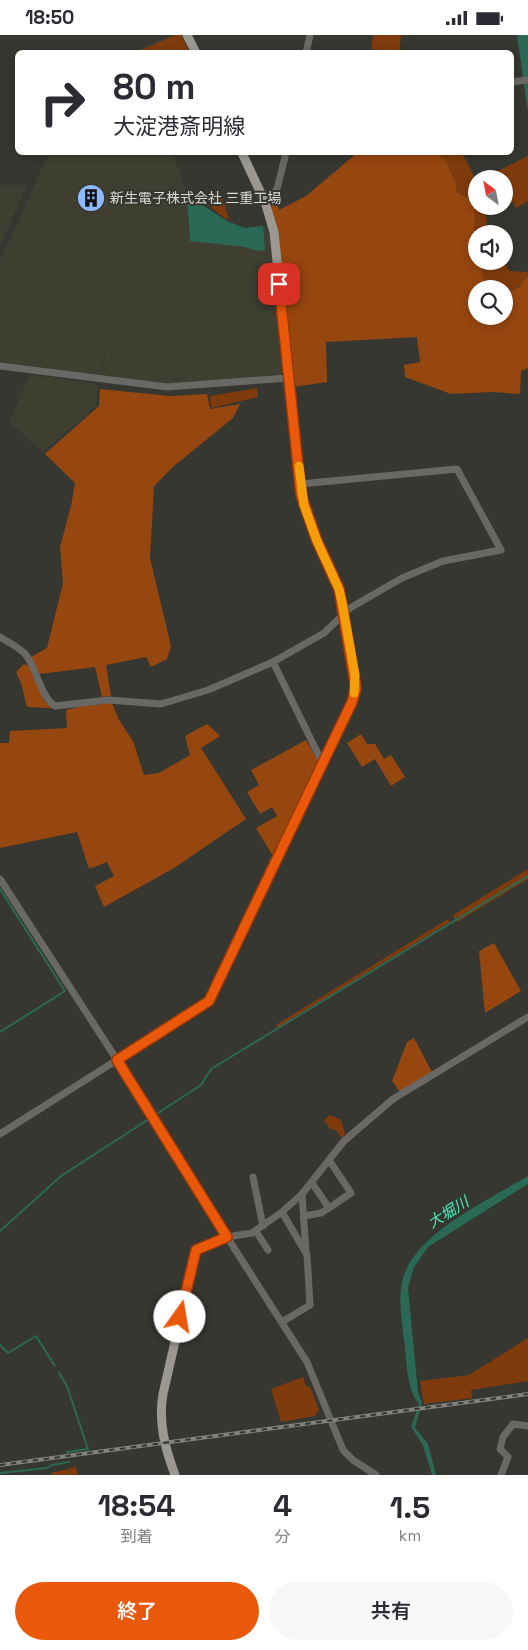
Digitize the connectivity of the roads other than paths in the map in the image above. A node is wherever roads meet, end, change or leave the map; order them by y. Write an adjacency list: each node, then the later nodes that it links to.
1 (187, 35): 3 (main road)
2 (310, 35): 4 (street)
3 (194, 50)
4 (307, 50)
5 (528, 80): 6 (street)
6 (515, 81)
7 (243, 155): 9 (main road)
8 (286, 155): 9 (street)
9 (265, 202): 11 (main road)
10 (0, 366): 11 (street)
11 (288, 378): 12 (main road)
12 (300, 484): 13 (main road); 13 (street)
13 (344, 616): 15 (street); 16 (main road)
14 (0, 637): 15 (street)
15 (273, 662): 16 (street)
16 (322, 763): 19 (main road)
17 (0, 879): 19 (street)
18 (528, 1017): 21 (street)
19 (117, 1060): 20 (street); 30 (main road)
20 (0, 1134)
21 (329, 1160): 23 (street); 25 (street)
22 (253, 1177): 28 (street)
23 (312, 1183): 24 (street); 25 (street)
24 (302, 1194): 26 (street); 27 (street)
25 (329, 1208): 27 (street)
26 (282, 1211): 28 (street); 32 (street)
27 (304, 1216): 32 (street)
28 (263, 1226): 29 (street)
29 (256, 1231): 30 (street); 31 (street)
30 (227, 1237): 33 (street); 35 (main road)
31 (268, 1250)
32 (306, 1255): 33 (street)
33 (282, 1322): 36 (street)
34 (528, 1426): 37 (street)
35 (175, 1475)
36 (376, 1475)
37 (502, 1475)

